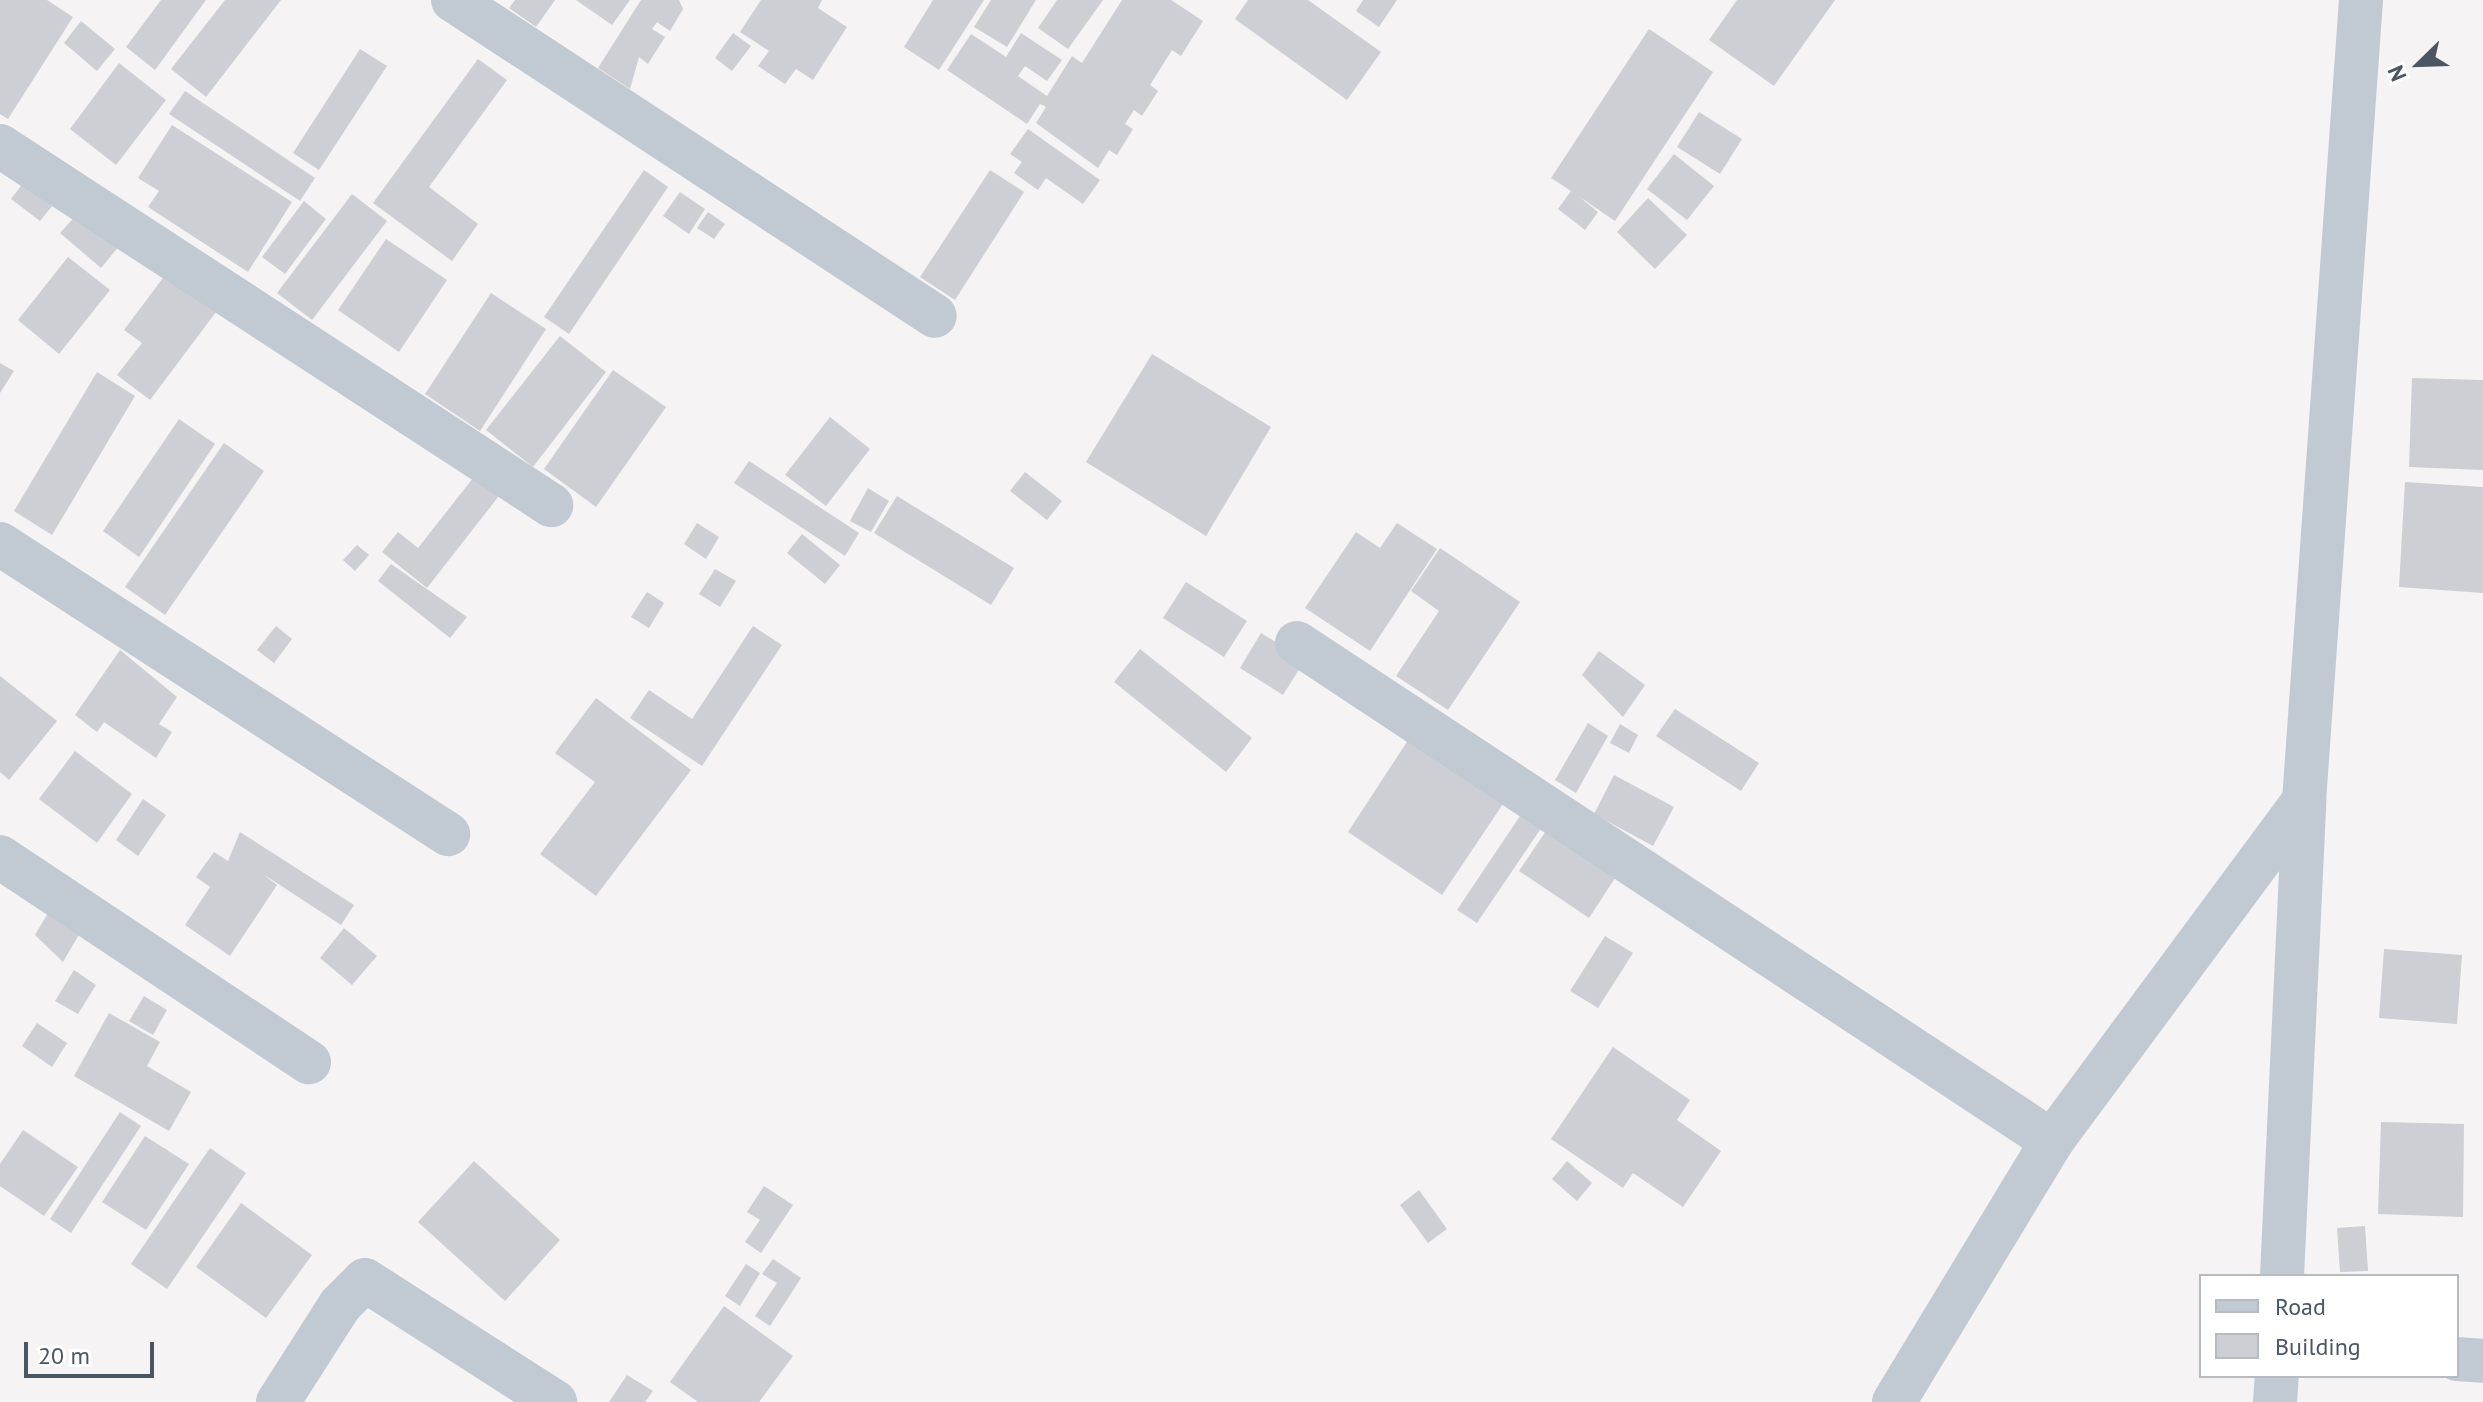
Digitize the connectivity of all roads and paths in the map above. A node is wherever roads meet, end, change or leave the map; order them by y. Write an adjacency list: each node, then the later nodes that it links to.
1 (453, 0): 4 (street)
2 (2361, 0): 8 (street)
3 (0, 146): 5 (street)
4 (935, 316)
5 (551, 505)
6 (0, 544): 9 (street)
7 (1297, 643): 12 (street)
8 (2304, 801): 12 (street); 13 (street)
9 (448, 834)
10 (0, 857): 11 (street)
11 (309, 1062)
12 (2052, 1141): 19 (street)
13 (2282, 1274)
14 (2459, 1359): 15 (street)
15 (2483, 1361)
16 (2277, 1378): 20 (street)
17 (278, 1402): 18 (street)
18 (555, 1402)
19 (1894, 1402)
20 (2275, 1402)

